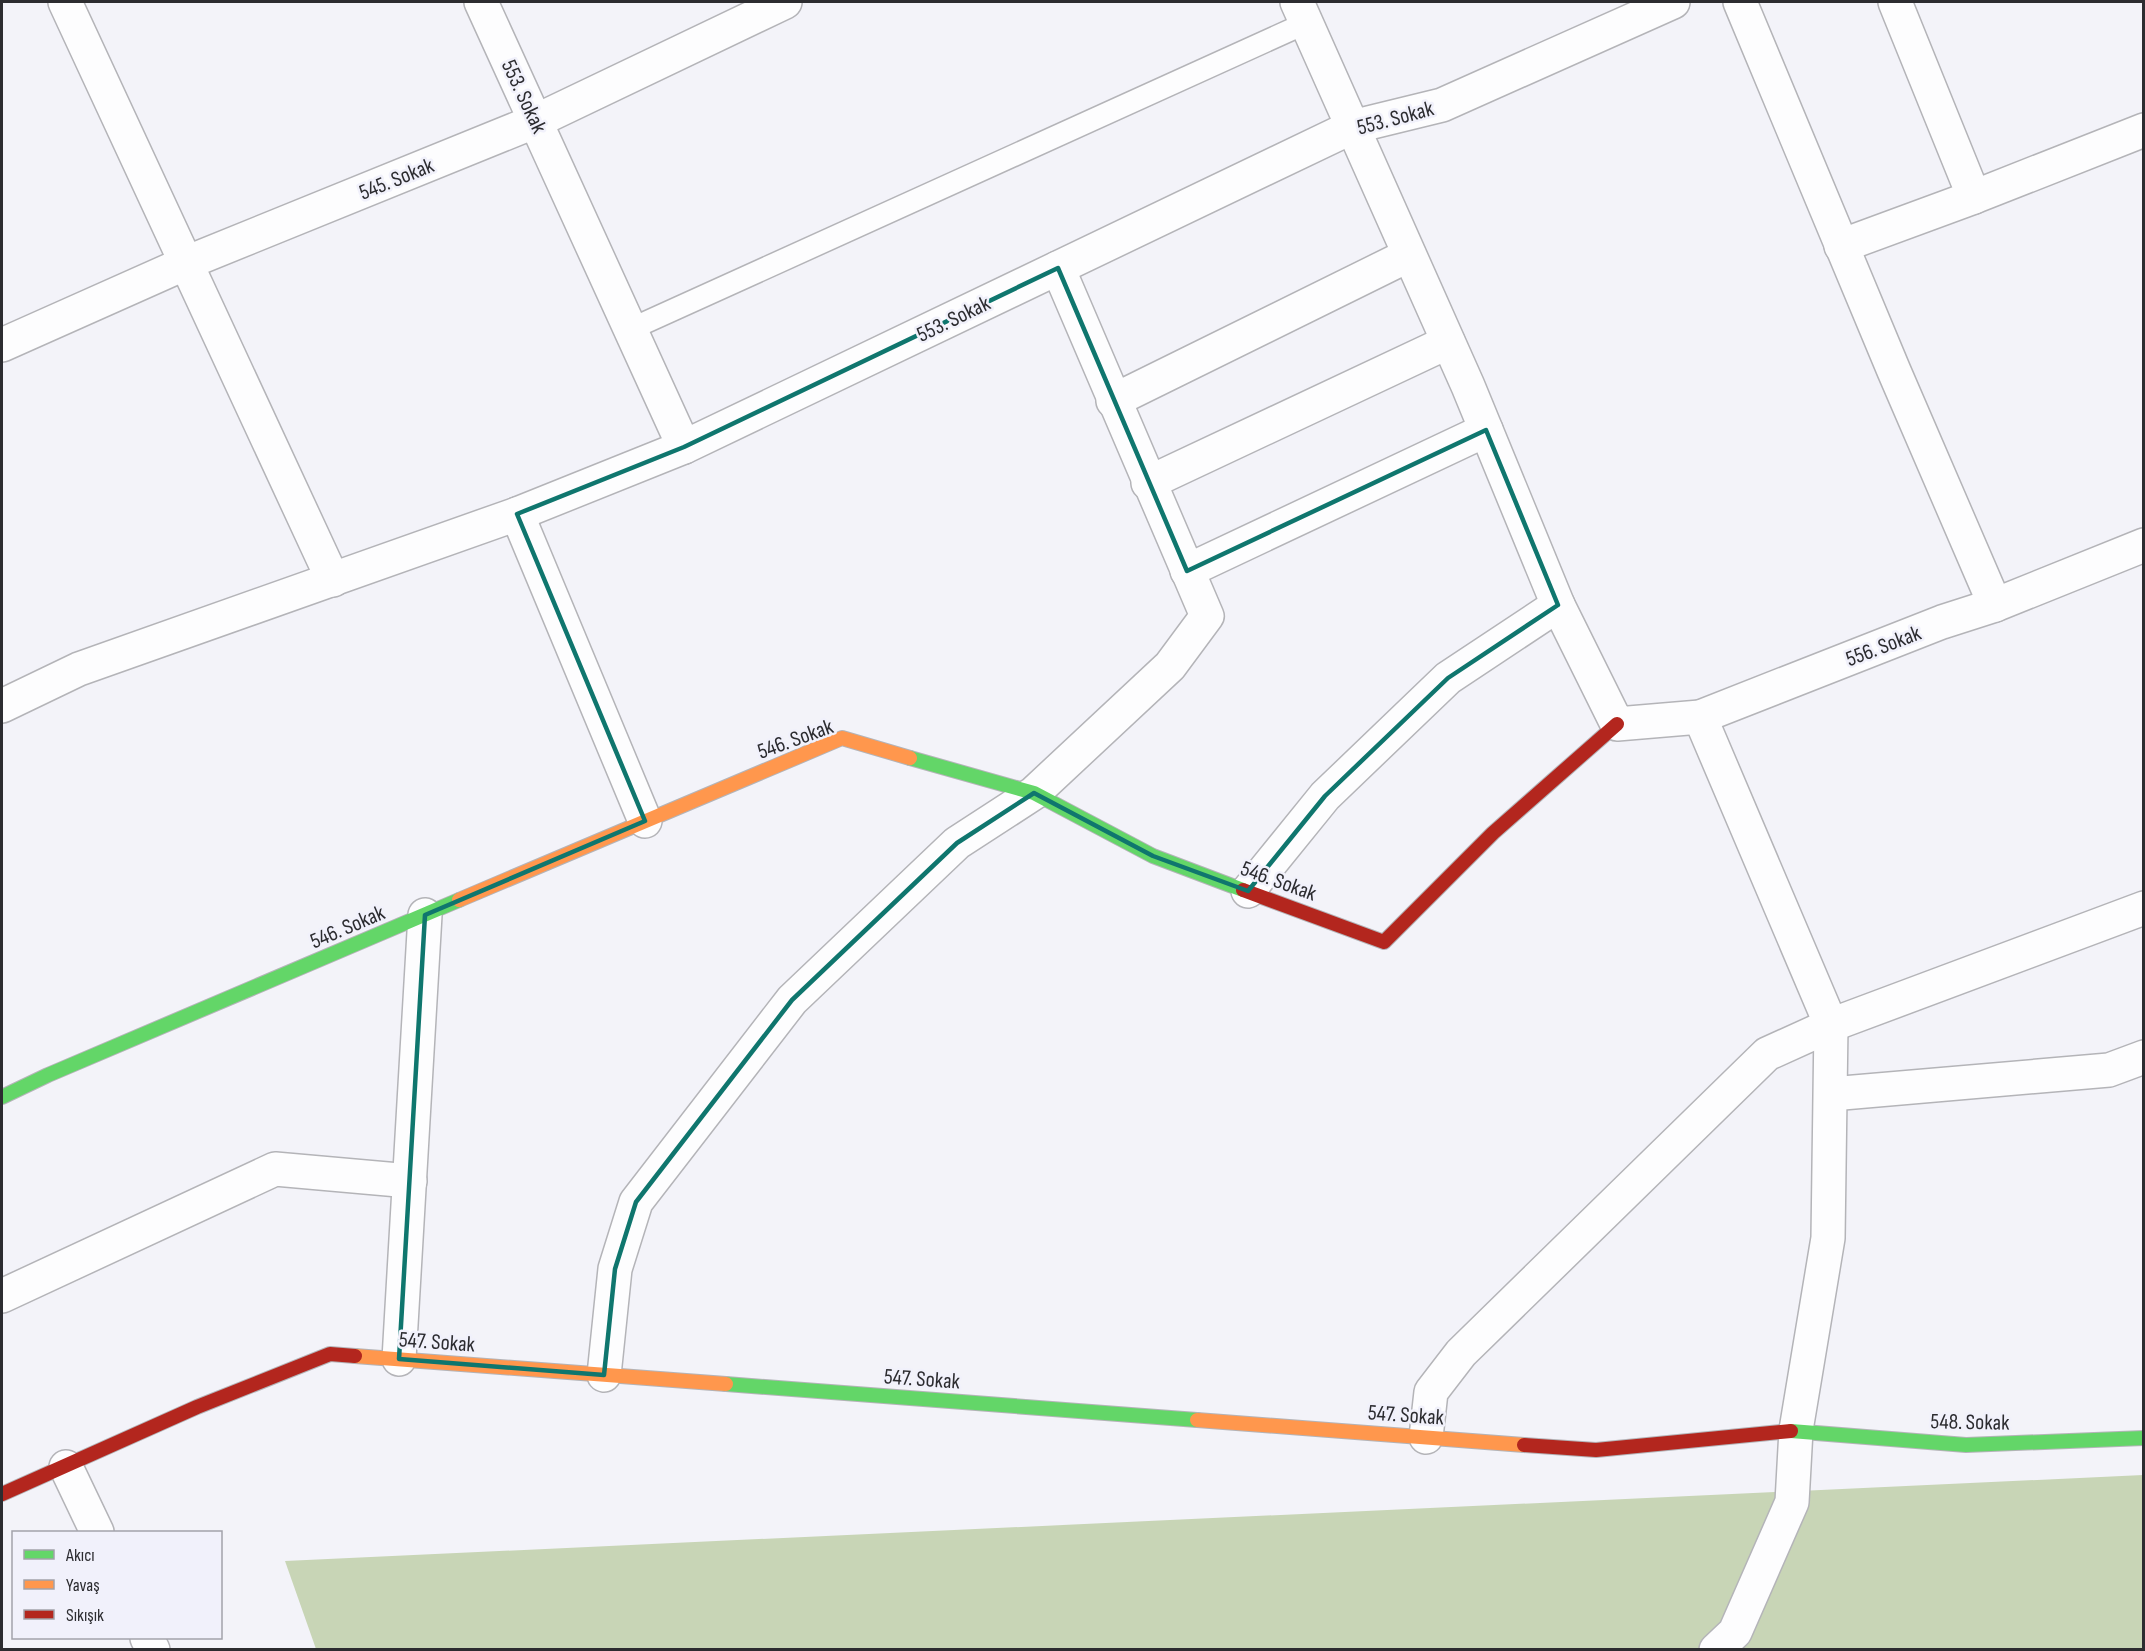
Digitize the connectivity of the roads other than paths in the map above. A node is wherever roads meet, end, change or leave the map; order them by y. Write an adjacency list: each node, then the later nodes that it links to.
1 (65, 2): 14 (street)
2 (482, 2): 8 (street, 553. Sokak)
3 (785, 2): 8 (street, 545. Sokak)
4 (1673, 2): 9 (street, 553. Sokak)
5 (1740, 2): 12 (street)
6 (1895, 2): 11 (street)
7 (1302, 12): 9 (street); 16 (lane)
8 (536, 121): 14 (street, 545. Sokak); 16 (street, 553. Sokak)
9 (1352, 127): 13 (street); 15 (street, 553. Sokak)
10 (2144, 130): 11 (street)
11 (1974, 197): 12 (street)
12 (1842, 246): 28 (street)
13 (1409, 255): 17 (street); 19 (street)
14 (186, 263): 18 (street, 545. Sokak); 26 (street)
15 (1058, 268): 19 (street); 21 (street, 553. Sokak)
16 (631, 329): 21 (street, 553. Sokak)
17 (1448, 342): 20 (street); 22 (street)
18 (2, 345)
19 (1113, 401): 22 (street)
20 (1485, 430): 25 (street); 27 (street)
21 (684, 447): 23 (street)
22 (1148, 483): 25 (street)
23 (517, 514): 26 (street); 33 (street)
24 (2144, 545): 28 (street, 556. Sokak)
25 (1187, 571): 32 (street)
26 (333, 580): 29 (street)
27 (1557, 605): 31 (street); 34 (street)
28 (1995, 605): 30 (street, 556. Sokak)
29 (2, 706)
30 (1700, 717): 31 (street, 556. Sokak); 37 (street)
31 (1617, 724): 34 (street, 546. Sokak)
32 (1034, 792): 33 (street, 546. Sokak); 34 (street, 546. Sokak); 44 (street)
33 (645, 821): 36 (street, 546. Sokak)
34 (1248, 891)
35 (2144, 908): 37 (street)
36 (425, 915): 40 (street, 546. Sokak); 41 (street)
37 (1832, 1024): 39 (street); 46 (street)
38 (2144, 1057): 39 (street)
39 (1831, 1094): 45 (street)
40 (2, 1097)
41 (410, 1181): 42 (street); 43 (street)
42 (2, 1296)
43 (399, 1359): 44 (street, 547. Sokak); 48 (street, 547. Sokak)
44 (604, 1375): 46 (street, 547. Sokak)
45 (1796, 1430): 46 (street, 547. Sokak); 47 (street, 548. Sokak); 51 (street)
46 (1426, 1437)
47 (2144, 1438)
48 (66, 1467): 49 (street, 547. Sokak); 50 (street)
49 (2, 1494)
50 (96, 1531)
51 (1716, 1650)

